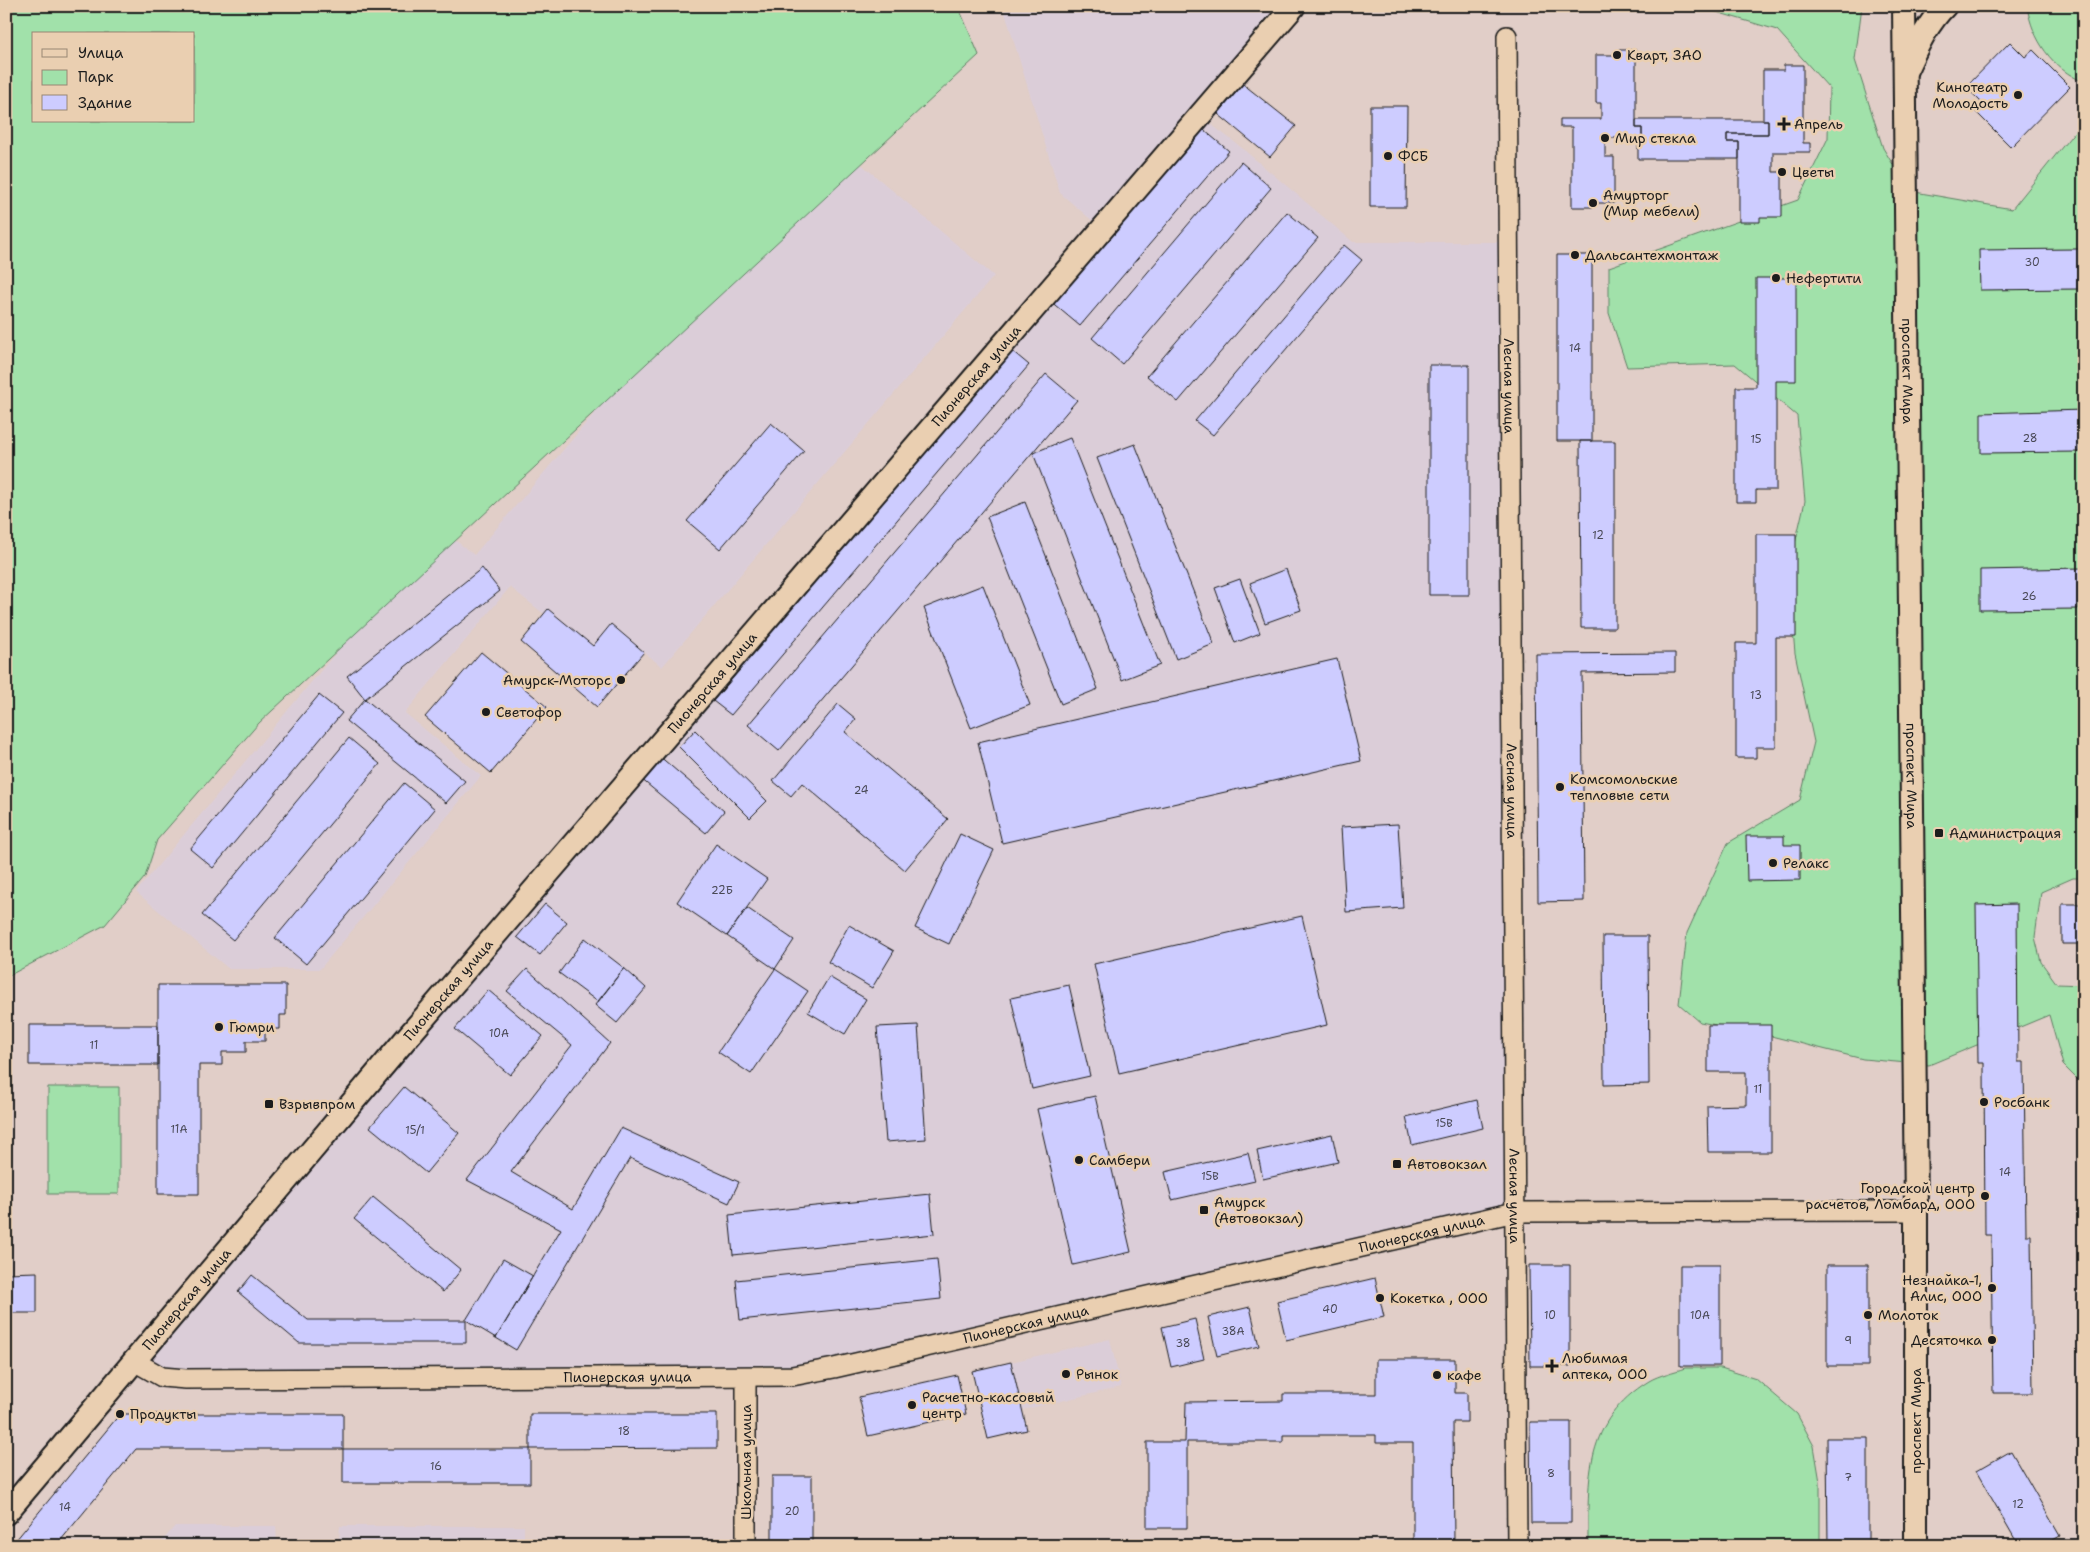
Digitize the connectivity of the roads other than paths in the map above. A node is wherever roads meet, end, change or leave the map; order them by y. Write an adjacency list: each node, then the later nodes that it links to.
1 (1294, 6): 8 (street, Пионерская улица)
2 (1904, 6): 5 (street, проспект Мира)
3 (1933, 10): 5 (street)
4 (1507, 36): 7 (street, Лесная улица)
5 (1905, 73): 6 (street, проспект Мира)
6 (1916, 1211): 7 (street, Пионерская улица); 13 (street, проспект Мира)
7 (1515, 1212): 9 (street, Пионерская улица); 12 (street, Лесная улица)
8 (134, 1361): 9 (street, Пионерская улица); 10 (street, Пионерская улица)
9 (746, 1377): 11 (street, Школьная улица)
10 (6, 1513)
11 (746, 1546)
12 (1517, 1546)
13 (1916, 1546)

